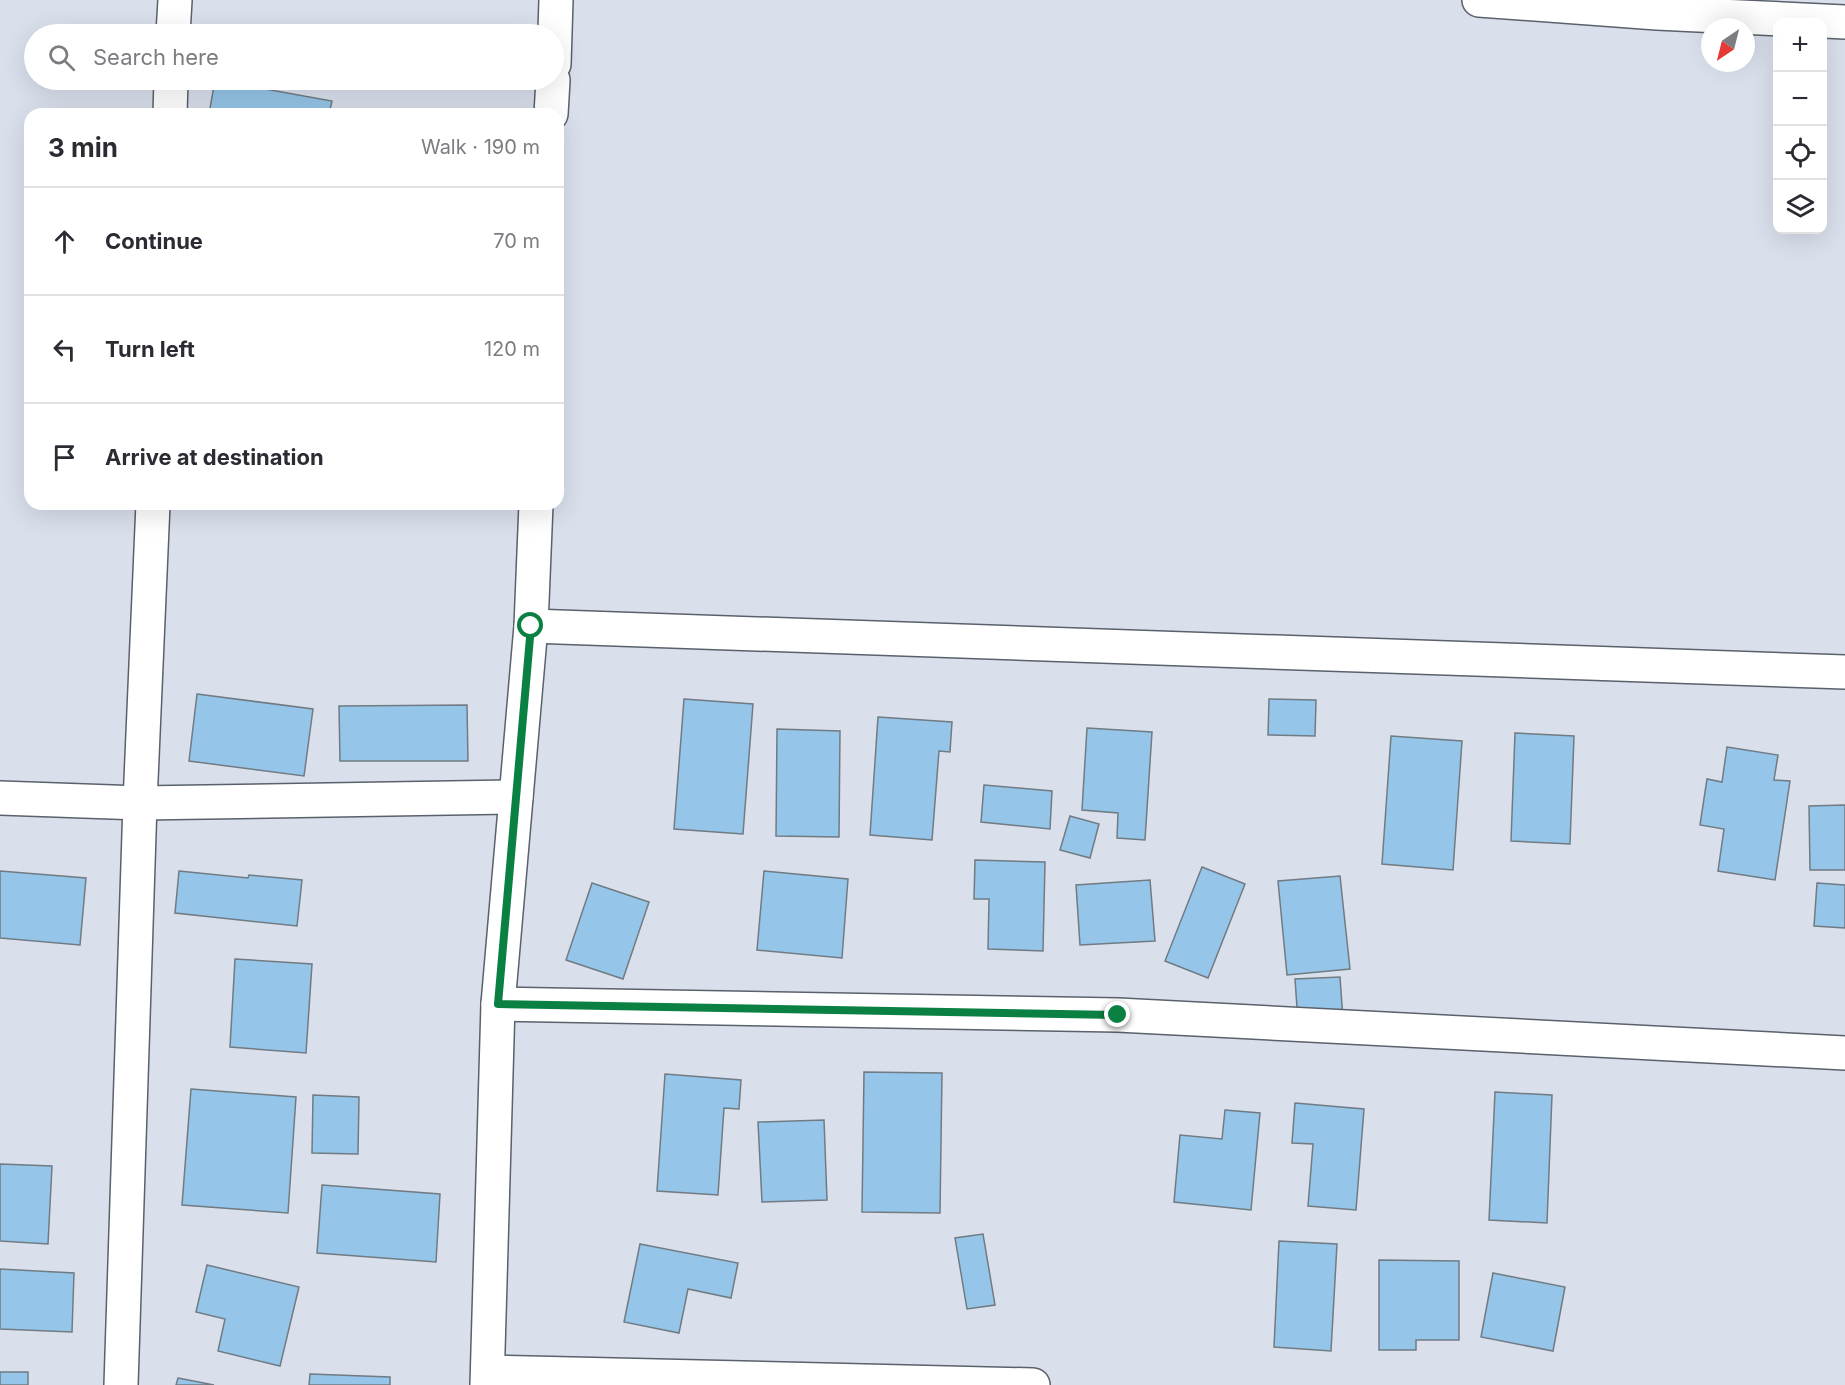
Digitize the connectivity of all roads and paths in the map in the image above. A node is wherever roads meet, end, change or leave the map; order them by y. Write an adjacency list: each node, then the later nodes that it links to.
1 (175, 0): 6 (street)
2 (556, 0): 7 (street)
3 (1479, 0): 4 (street)
4 (1652, 6): 5 (street)
5 (1845, 22)
6 (174, 24)
7 (555, 24)
8 (171, 90): 10 (street)
9 (553, 90): 11 (street)
10 (170, 108)
11 (552, 108)
12 (153, 510): 18 (street)
13 (536, 510): 14 (street)
14 (531, 626): 15 (street); 16 (street)
15 (1845, 672)
16 (516, 797): 18 (street); 19 (street)
17 (0, 798): 18 (street)
18 (140, 803): 22 (street)
19 (498, 1004): 20 (street); 21 (street)
20 (1845, 1053)
21 (487, 1379): 23 (street)
22 (121, 1385)
23 (1033, 1385)

